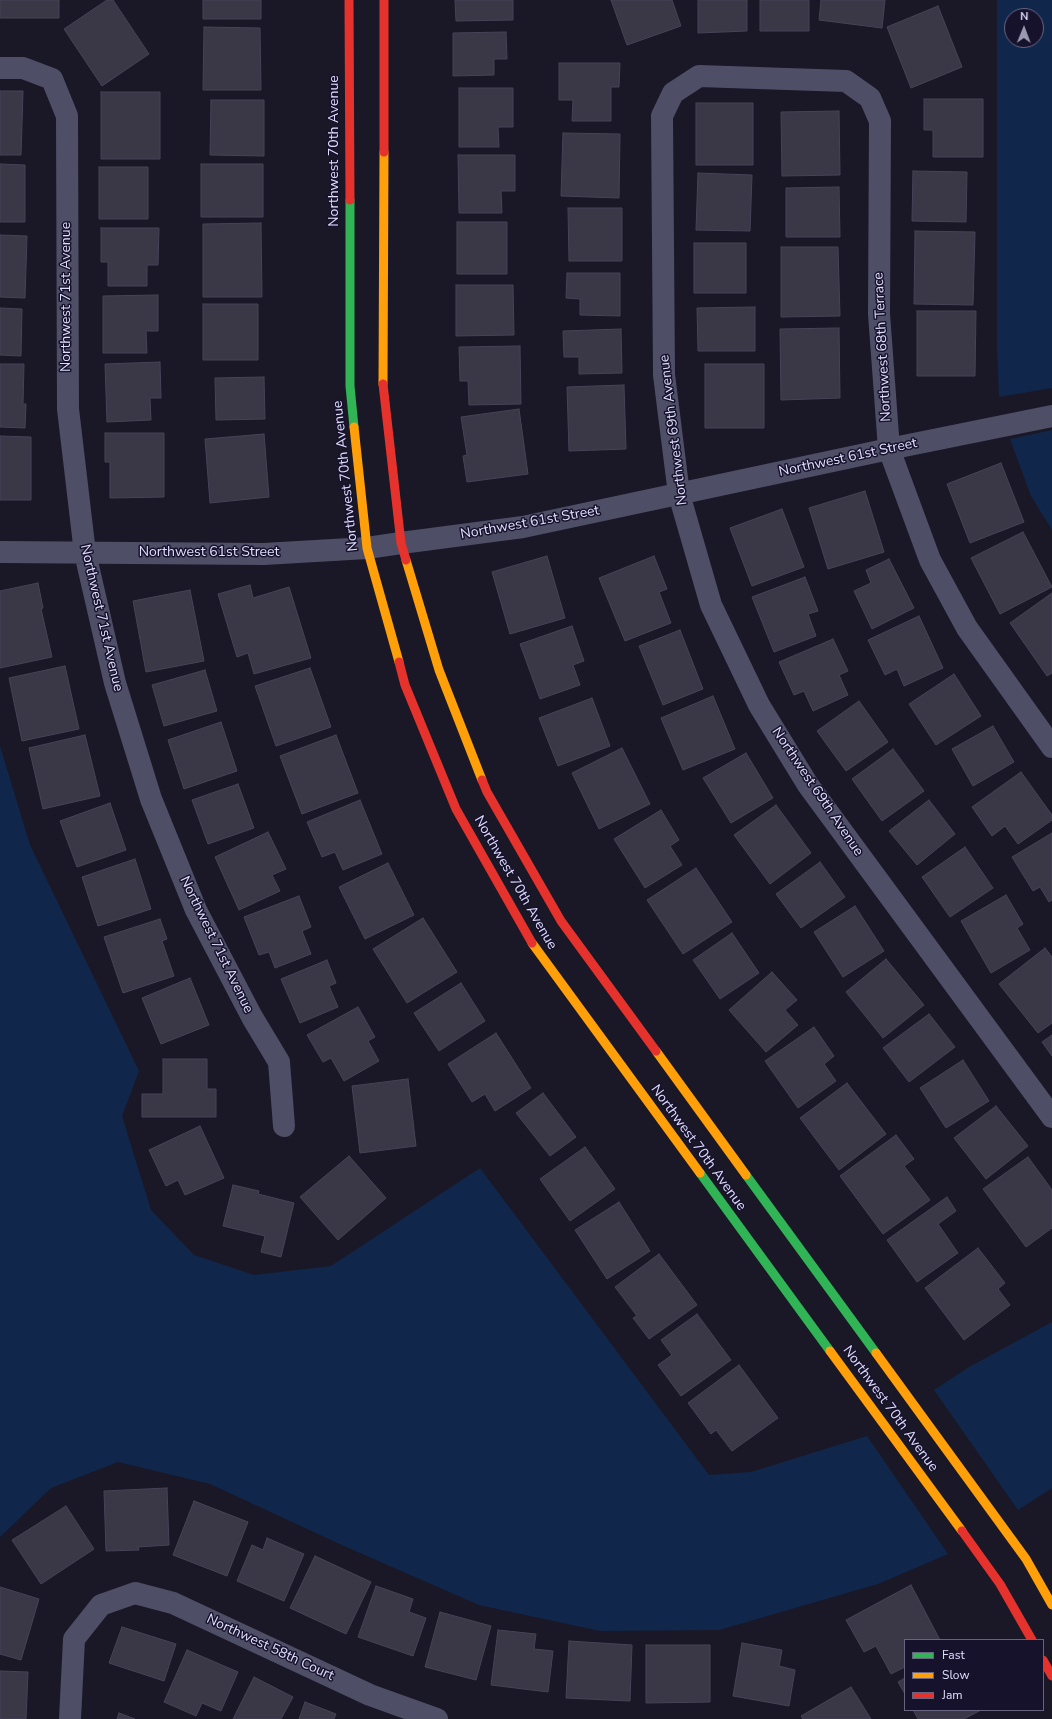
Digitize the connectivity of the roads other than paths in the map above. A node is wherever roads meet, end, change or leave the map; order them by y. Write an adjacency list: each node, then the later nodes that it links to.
1 (349, 0): 9 (street, Northwest 70th Avenue)
2 (384, 0): 8 (street, Northwest 70th Avenue)
3 (0, 68): 11 (street, Northwest 71st Avenue)
4 (673, 92): 6 (street, Northwest 68th Terrace); 7 (street, Northwest 69th Avenue)
5 (1052, 416): 6 (street, Northwest 61st Street)
6 (889, 449): 7 (street, Northwest 61st Street); 12 (street, Northwest 68th Terrace)
7 (679, 494): 8 (street, Northwest 61st Street); 13 (street, Northwest 69th Avenue)
8 (401, 543): 9 (street, Northwest 61st Street); 15 (street, Northwest 70th Avenue)
9 (367, 548): 11 (street, Northwest 61st Street); 16 (street, Northwest 70th Avenue)
10 (0, 552): 11 (street, Northwest 61st Street)
11 (84, 553): 14 (street, Northwest 71st Avenue)
12 (1052, 747)
13 (1052, 1117)
14 (284, 1126)
15 (1052, 1605)
16 (1031, 1639)
17 (1044, 1662): 18 (street)
18 (1052, 1676)
19 (70, 1719): 20 (street, Northwest 58th Court)
20 (437, 1719)

